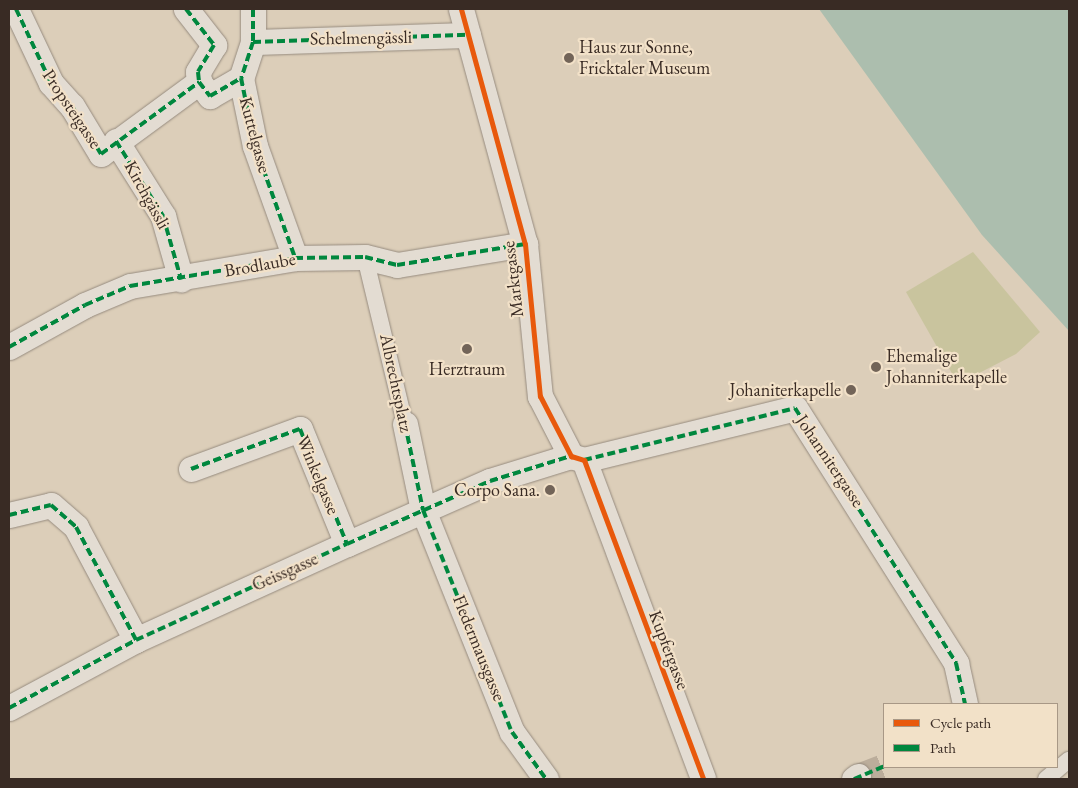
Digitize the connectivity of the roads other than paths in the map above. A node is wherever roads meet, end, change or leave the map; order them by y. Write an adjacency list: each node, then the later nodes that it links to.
1 (16, 9): 9 (street, Propsteigasse)
2 (186, 9): 8 (street)
3 (253, 9): 6 (street, Kuttelgasse)
4 (461, 9): 5 (street, Marktgasse)
5 (468, 35): 6 (street, Schelmengässli); 10 (street, Marktgasse)
6 (253, 42): 7 (street, Kuttelgasse)
7 (241, 78): 8 (street); 12 (street, Kuttelgasse)
8 (200, 82): 9 (street, Propsteigasse)
9 (116, 141): 13 (street, Kirchgässli)
10 (524, 244): 11 (street, Brodlaube); 16 (street, Marktgasse)
11 (365, 257): 12 (street, Brodlaube); 15 (lane, Albrechtsplatz)
12 (295, 258): 13 (street, Brodlaube)
13 (181, 279): 14 (street, Brodlaube)
14 (9, 347)
15 (404, 424): 18 (street, Albrechtsplatz)
16 (578, 458): 18 (street, Geissgasse); 22 (street, Johannitergasse); 26 (street, Kupfergasse)
17 (191, 469): 20 (street, Winkelgasse)
18 (423, 510): 20 (street, Geissgasse); 25 (street, Fledermausgasse)
19 (9, 516): 21 (street)
20 (347, 544): 21 (street, Geissgasse)
21 (136, 640): 23 (street, Geissgasse)
22 (965, 703)
23 (9, 708)
24 (1069, 760): 27 (lane)
25 (546, 779)
26 (703, 779)
27 (1046, 779)

